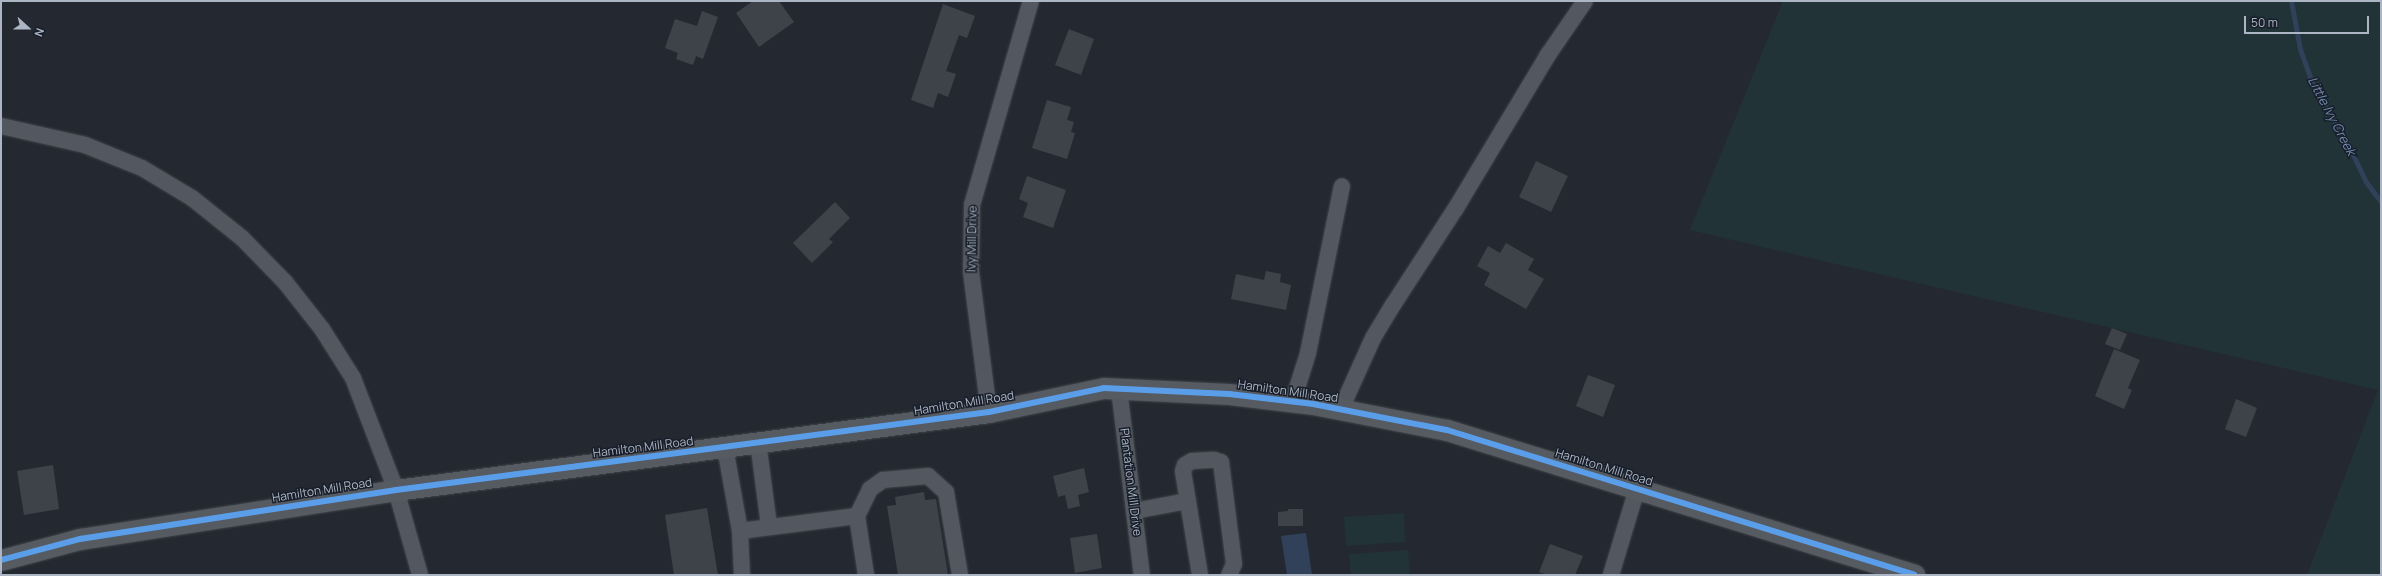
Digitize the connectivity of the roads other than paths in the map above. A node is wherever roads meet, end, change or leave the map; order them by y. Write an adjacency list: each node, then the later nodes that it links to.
1 (1031, 1): 8 (street, Ivy Mill Drive)
2 (1585, 1): 7 (street)
3 (1, 126): 12 (street)
4 (1342, 186): 6 (street)
5 (1119, 389): 6 (main road, Hamilton Mill Road); 8 (main road, Hamilton Mill Road); 14 (street, Plantation Mill Drive)
6 (1293, 401): 7 (main road, Hamilton Mill Road)
7 (1340, 409): 11 (main road, Hamilton Mill Road)
8 (989, 412): 9 (main road, Hamilton Mill Road)
9 (758, 442): 10 (main road, Hamilton Mill Road); 16 (street)
10 (726, 447): 12 (main road, Hamilton Mill Road); 17 (street)
11 (1637, 489): 26 (street); 27 (main road, Hamilton Mill Road)
12 (396, 490): 18 (main road, Hamilton Mill Road); 19 (street)
13 (1188, 501): 14 (street); 24 (street); 25 (street)
14 (1134, 511): 23 (street, Plantation Mill Drive)
15 (857, 516): 16 (street); 21 (street); 22 (street)
16 (769, 526): 17 (street)
17 (740, 531): 20 (street)
18 (1, 560)
19 (420, 575)
20 (742, 575)
21 (866, 575)
22 (960, 575)
23 (1142, 575)
24 (1200, 575)
25 (1229, 575)
26 (1611, 575)
27 (1914, 575)

